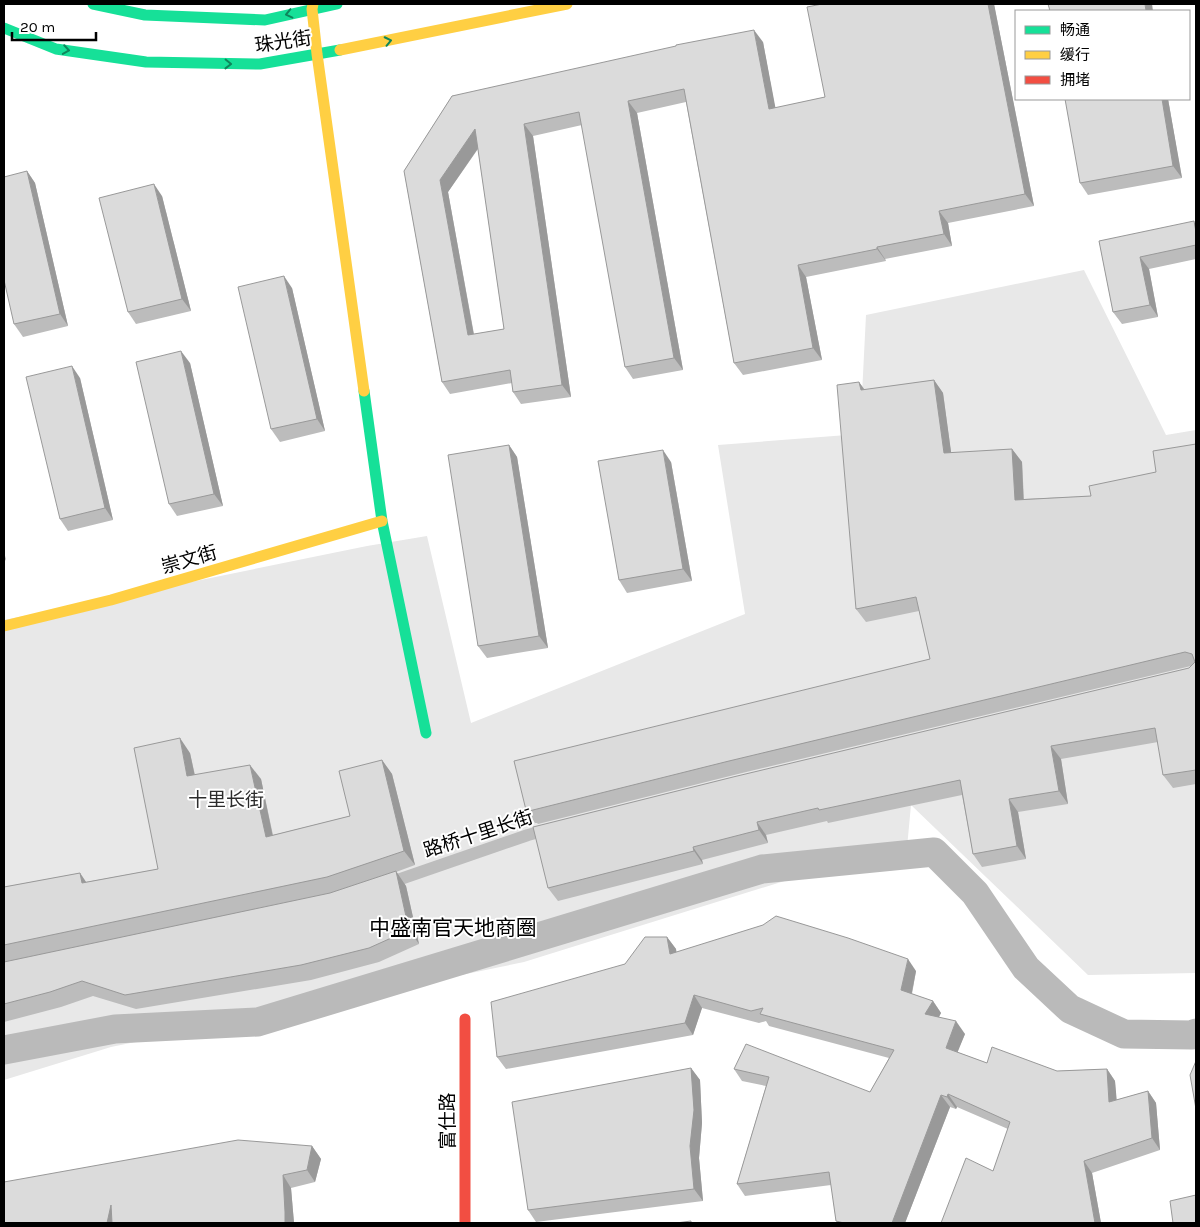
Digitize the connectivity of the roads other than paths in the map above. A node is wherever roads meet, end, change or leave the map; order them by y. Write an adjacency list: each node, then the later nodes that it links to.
1 (93, 4): 4 (street, 珠光街, one-way to 1)
2 (337, 4): 4 (street, 珠光街)
3 (567, 4): 6 (street, 珠光街, one-way to 3)
4 (313, 6): 6 (street)
5 (4, 28): 6 (street, 珠光街, one-way to 6)
6 (317, 54): 7 (street)
7 (382, 521): 8 (street, 崇文街); 9 (street)
8 (4, 626)
9 (426, 733)
10 (567, 825): 11 (lane, 路桥十里长街)
11 (374, 888)
12 (465, 1019): 13 (street, 富仕路)
13 (465, 1223)

